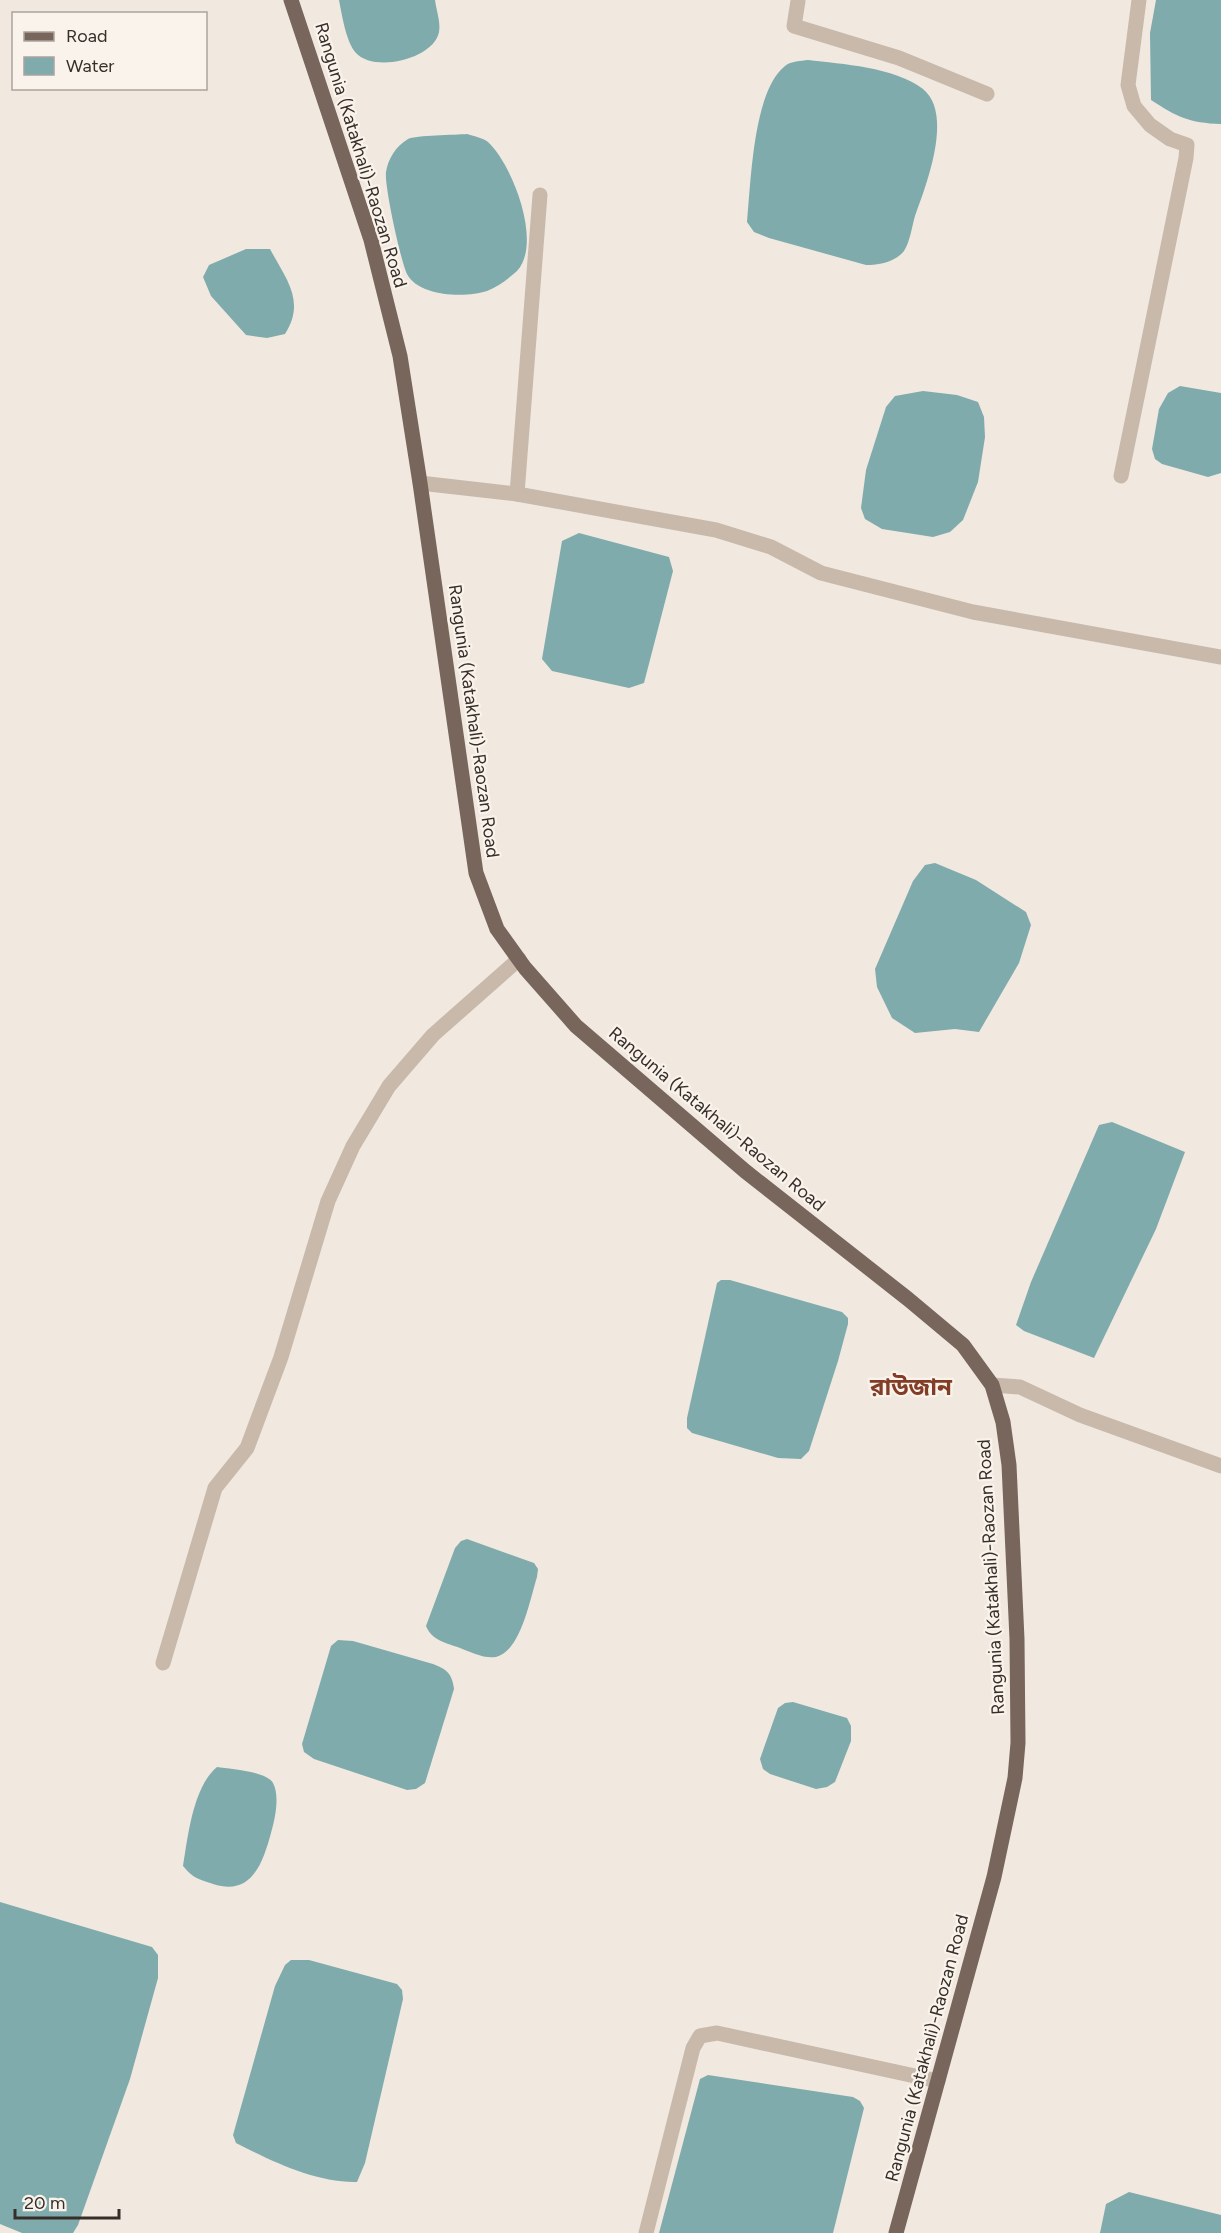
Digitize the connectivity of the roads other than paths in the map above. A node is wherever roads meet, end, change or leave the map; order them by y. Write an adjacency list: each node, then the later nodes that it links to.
1 (291, 0): 7 (main road, Rangunia (Katakhali)-Raozan Road)
2 (797, 0): 4 (street)
3 (1139, 0): 6 (street)
4 (987, 94)
5 (540, 195): 8 (street)
6 (1121, 477)
7 (420, 483): 8 (street); 10 (main road, Rangunia (Katakhali)-Raozan Road)
8 (517, 494): 9 (street)
9 (1221, 657)
10 (519, 960): 11 (main road, Rangunia (Katakhali)-Raozan Road); 13 (street)
11 (992, 1385): 12 (street); 14 (main road, Rangunia (Katakhali)-Raozan Road)
12 (1221, 1466)
13 (163, 1663)
14 (938, 2081): 15 (street); 16 (main road, Rangunia (Katakhali)-Raozan Road)
15 (646, 2233)
16 (896, 2233)

